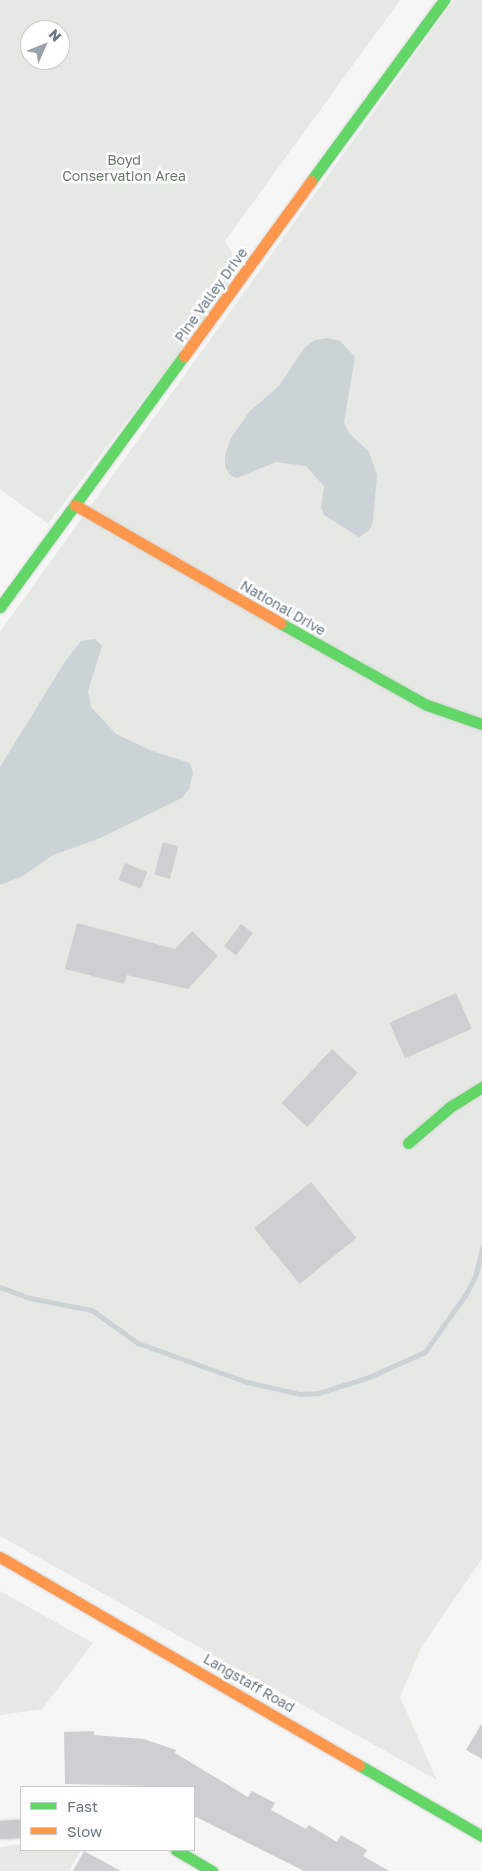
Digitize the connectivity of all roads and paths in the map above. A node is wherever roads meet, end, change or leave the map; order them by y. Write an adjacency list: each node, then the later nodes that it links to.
1 (444, 0): 2 (street, Pine Valley Drive)
2 (75, 505): 3 (street, Pine Valley Drive); 4 (street, National Drive)
3 (0, 607)
4 (482, 724)
5 (482, 1087): 6 (street)
6 (408, 1142)
7 (0, 1557): 10 (street, Langstaff Road)
8 (20, 1829): 9 (street)
9 (0, 1830)
10 (482, 1836)
11 (180, 1859): 12 (street)
12 (212, 1871)

